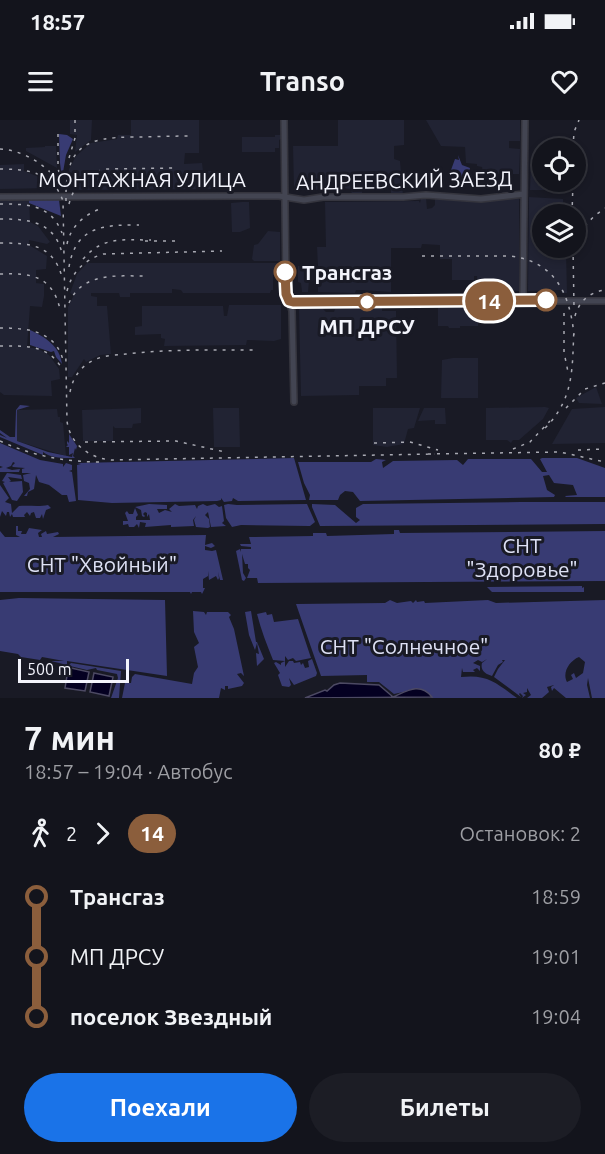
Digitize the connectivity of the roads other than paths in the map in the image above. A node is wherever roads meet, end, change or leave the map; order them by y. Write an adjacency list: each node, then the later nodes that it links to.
1 (284, 120): 5 (main road)
2 (525, 120): 3 (main road)
3 (524, 194): 5 (main road, АНДРЕЕВСКИЙ ЗАЕЗД); 6 (main road)
4 (0, 197): 5 (main road, МОНТАЖНАЯ УЛИЦА)
5 (285, 198): 7 (main road)
6 (523, 300): 8 (main road); 9 (main road)
7 (289, 301): 9 (main road); 10 (main road)
8 (605, 301)
9 (296, 302): 10 (main road)
10 (292, 308): 11 (main road)
11 (294, 402)

